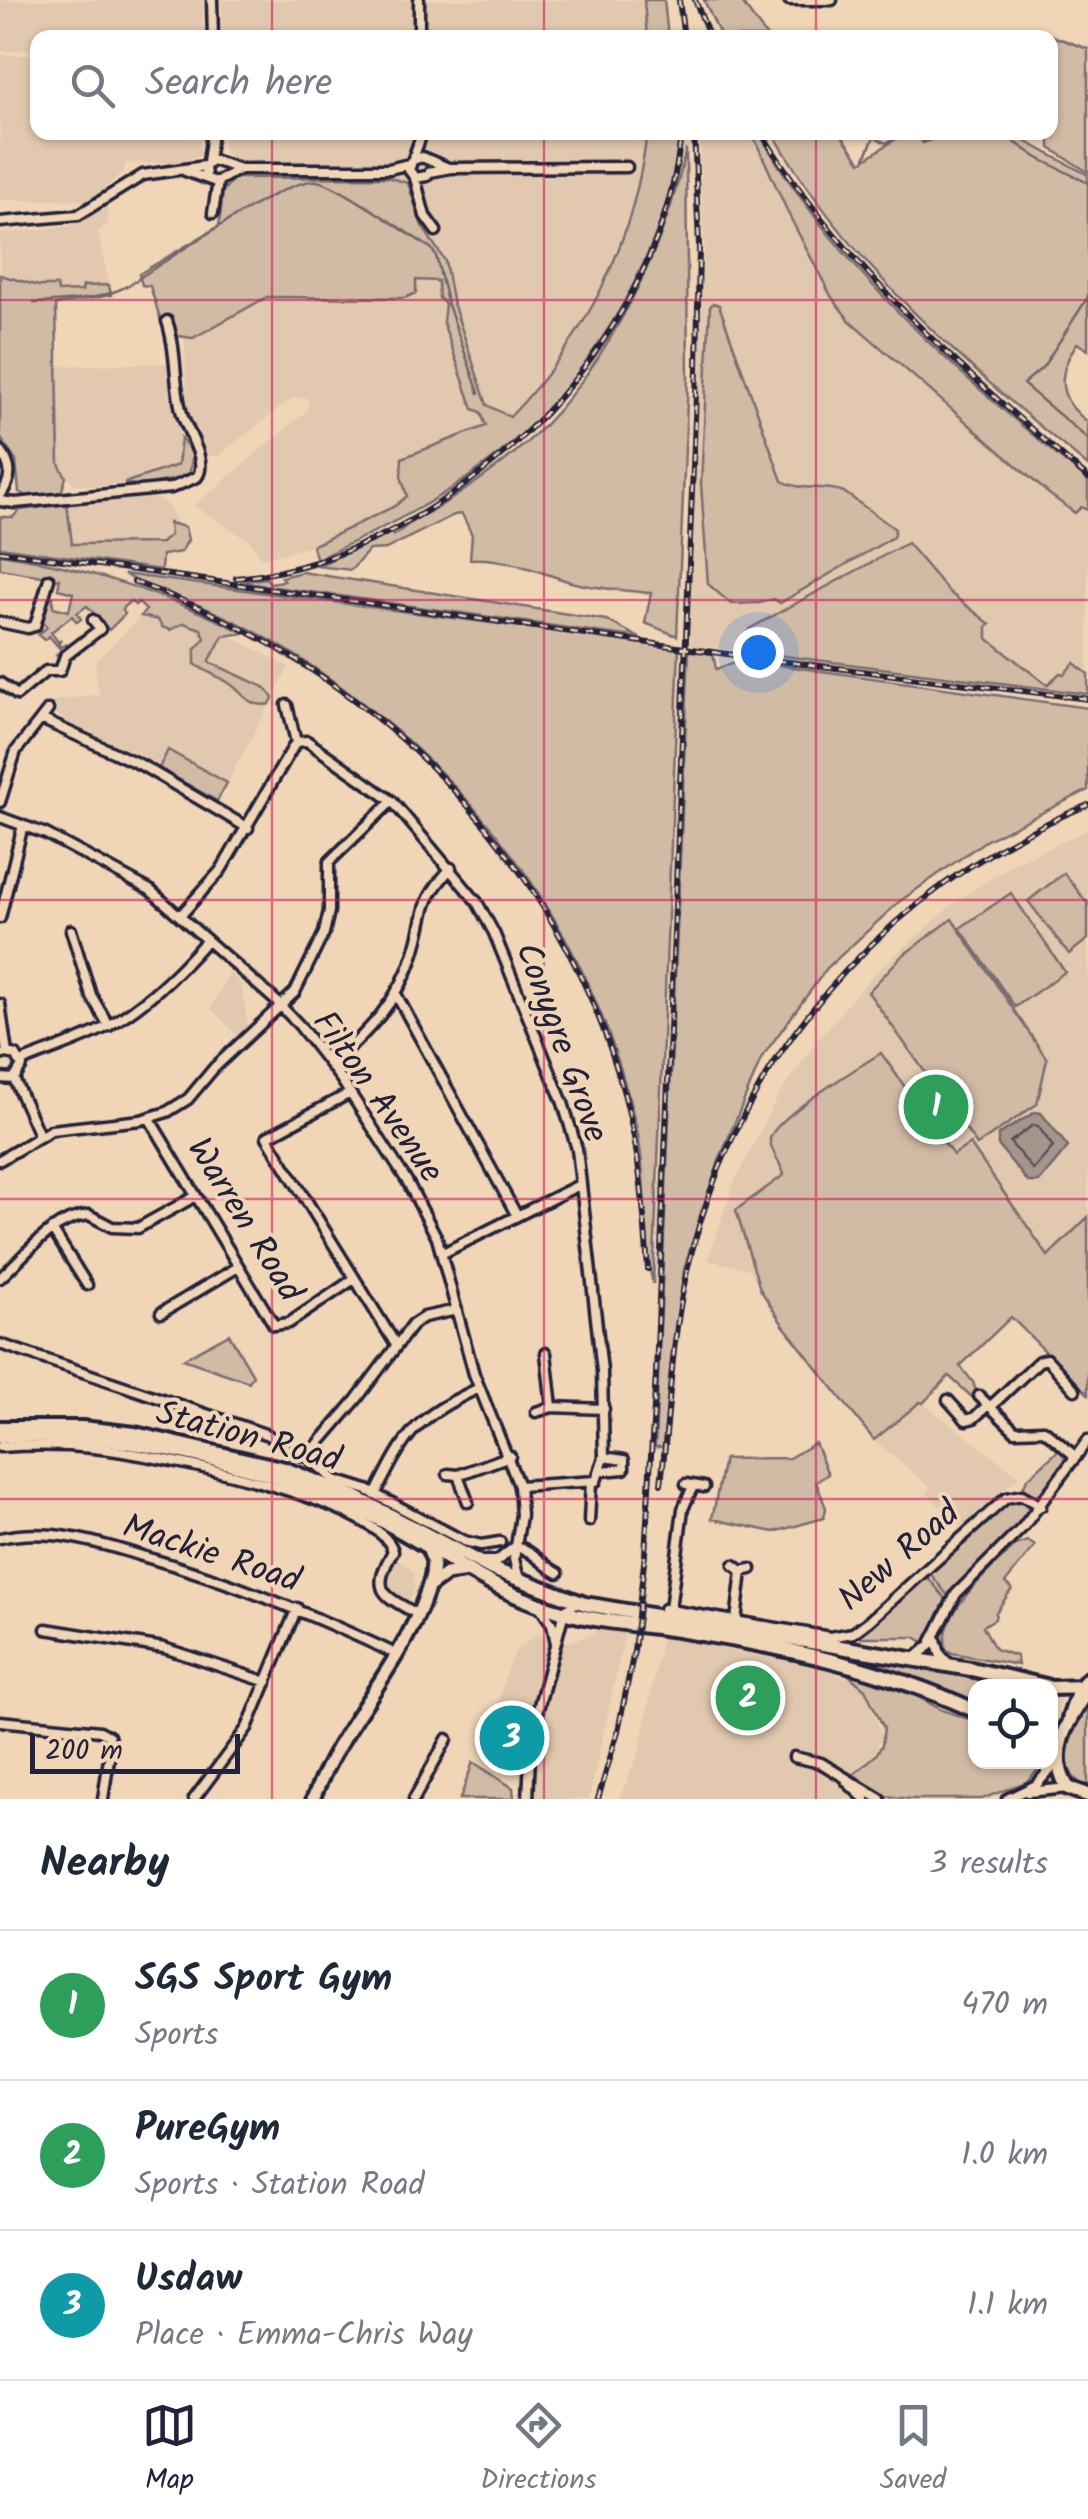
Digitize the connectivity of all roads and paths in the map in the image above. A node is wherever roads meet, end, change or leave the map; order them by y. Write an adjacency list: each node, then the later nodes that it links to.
1 (212, 0): 5 (street)
2 (419, 0): 6 (street)
3 (790, 0): 4 (street)
4 (832, 0)
5 (212, 30)
6 (419, 30)
7 (212, 140): 12 (street)
8 (419, 140): 11 (street)
9 (421, 140): 10 (street)
10 (426, 159): 11 (street); 14 (street); 18 (street)
11 (411, 162): 16 (street); 19 (street)
12 (213, 164): 15 (street); 17 (street); 20 (street); 20 (street)
13 (630, 167): 14 (street)
14 (451, 168): 18 (street)
15 (240, 169): 16 (street); 20 (street)
16 (389, 169): 19 (street)
17 (184, 170): 20 (street); 23 (street)
18 (429, 174): 19 (street); 21 (street)
19 (413, 177): 21 (street)
20 (215, 179): 22 (street)
21 (421, 197): 24 (street)
22 (213, 214)
23 (1, 221)
24 (436, 231)
25 (168, 321): 29 (street)
26 (2, 453): 27 (street)
27 (8, 485): 28 (street); 29 (street)
28 (0, 498): 29 (street)
29 (23, 502)
30 (49, 578): 33 (street)
31 (93, 620): 35 (street)
32 (0, 622): 33 (street)
33 (30, 628): 34 (street)
34 (43, 630)
35 (0, 683)
36 (287, 705): 39 (street)
37 (48, 710): 38 (street)
38 (41, 719): 41 (street); 44 (street)
39 (296, 742): 40 (street, Conygre Grove); 44 (street)
40 (392, 801): 45 (street, Conygre Grove); 53 (street)
41 (0, 802)
42 (0, 817): 43 (street, Filton Avenue)
43 (23, 825): 46 (street); 47 (street, Filton Avenue)
44 (248, 828): 47 (street)
45 (451, 868): 51 (street); 64 (street, Conygre Grove)
46 (1, 900): 48 (street)
47 (181, 915): 50 (street, Filton Avenue)
48 (0, 918)
49 (71, 930): 54 (street)
50 (207, 940): 53 (street, Filton Avenue); 54 (street)
51 (396, 994): 57 (street); 66 (street)
52 (0, 1004): 55 (street)
53 (282, 1007): 57 (street, Filton Avenue); 61 (street)
54 (109, 1026): 56 (street)
55 (4, 1054): 56 (street)
56 (22, 1062): 59 (street)
57 (331, 1065): 60 (street, Filton Avenue)
58 (0, 1078): 59 (street)
59 (14, 1079): 62 (street)
60 (350, 1093): 68 (street, Filton Avenue); 73 (street)
61 (150, 1118): 62 (street); 65 (street, Warren Road)
62 (39, 1135): 63 (street)
63 (0, 1160)
64 (581, 1184): 66 (street); 70 (street, Conygre Grove)
65 (196, 1196): 67 (street); 69 (street, Warren Road)
66 (517, 1216): 68 (street)
67 (52, 1230): 72 (street); 74 (street)
68 (443, 1253): 75 (street, Filton Avenue)
69 (238, 1268): 73 (street, Warren Road); 76 (street)
70 (591, 1274): 71 (street); 86 (street, Conygre Grove)
71 (603, 1274)
72 (0, 1278)
73 (354, 1279): 78 (street)
74 (88, 1285)
75 (457, 1310): 78 (street); 80 (street, Filton Avenue)
76 (162, 1313)
77 (0, 1344): 94 (street, Station Road)
78 (396, 1345): 94 (street)
79 (546, 1353): 85 (street)
80 (479, 1388): 92 (street, Filton Avenue); 100 (street)
81 (1075, 1390): 84 (street)
82 (979, 1396): 84 (street)
83 (948, 1400): 84 (street)
84 (989, 1406): 95 (street)
85 (552, 1407): 86 (street); 87 (street)
86 (604, 1409): 93 (street, Conygre Grove)
87 (536, 1412)
88 (0, 1428): 109 (main road, Station Road)
89 (0, 1438): 106 (main road, Station Road)
90 (1088, 1440): 95 (street, New Road)
91 (0, 1447): 118 (street, Station Road)
92 (510, 1456): 98 (street, Filton Avenue); 101 (street)
93 (604, 1456): 96 (street, Conygre Grove); 96 (street, Conygre Grove)
94 (307, 1457): 100 (street, Station Road)
95 (1076, 1457): 102 (street, New Road)
96 (602, 1471): 97 (street)
97 (591, 1482): 98 (street); 103 (street)
98 (519, 1486): 107 (street, Filton Avenue)
99 (704, 1487): 119 (street, New Road)
100 (375, 1495): 105 (street, Station Road)
101 (468, 1502)
102 (1040, 1506): 119 (street, New Road); 121 (street, New Road)
103 (587, 1517)
104 (0, 1538): 116 (street, Mackie Road)
105 (500, 1542)
106 (427, 1546): 108 (main road, Station Road); 112 (street)
107 (516, 1546): 109 (street); 111 (street); 113 (street, Filton Avenue)
108 (455, 1562): 109 (main road, Station Road); 112 (street)
109 (474, 1566): 112 (street); 113 (main road, Station Road); 115 (main road, Station Road)
110 (742, 1568): 119 (street)
111 (558, 1573)
112 (430, 1581): 118 (street)
113 (519, 1581): 114 (main road, Station Road)
114 (578, 1602): 117 (street); 124 (main road, Station Road)
115 (538, 1604): 117 (main road, Station Road); 122 (street)
116 (297, 1608): 123 (street, Mackie Road); 127 (street)
117 (564, 1612): 122 (street); 130 (main road, Station Road)
118 (417, 1614): 123 (street)
119 (736, 1621)
120 (46, 1630): 127 (street)
121 (936, 1636): 124 (street, New Road); 125 (street)
122 (556, 1643): 145 (street)
123 (399, 1656): 143 (street)
124 (912, 1660): 125 (main road, Station Road)
125 (950, 1666): 126 (main road, Station Road)
126 (1011, 1679)
127 (266, 1682): 142 (street)
128 (1086, 1686): 129 (main road, Station Road); 133 (main road)
129 (1058, 1687)
130 (968, 1708)
131 (0, 1721): 141 (street)
132 (447, 1739): 144 (street)
133 (1058, 1748)
134 (794, 1757): 137 (street)
135 (1058, 1766): 139 (main road)
136 (1049, 1769): 138 (street)
137 (841, 1775): 146 (street); 147 (street)
138 (1024, 1792): 139 (street); 148 (street)
139 (1070, 1792): 140 (main road)
140 (1088, 1796)
141 (102, 1799)
142 (194, 1799)
143 (313, 1799)
144 (414, 1799)
145 (528, 1799)
146 (864, 1799)
147 (880, 1799)
148 (1006, 1799)

